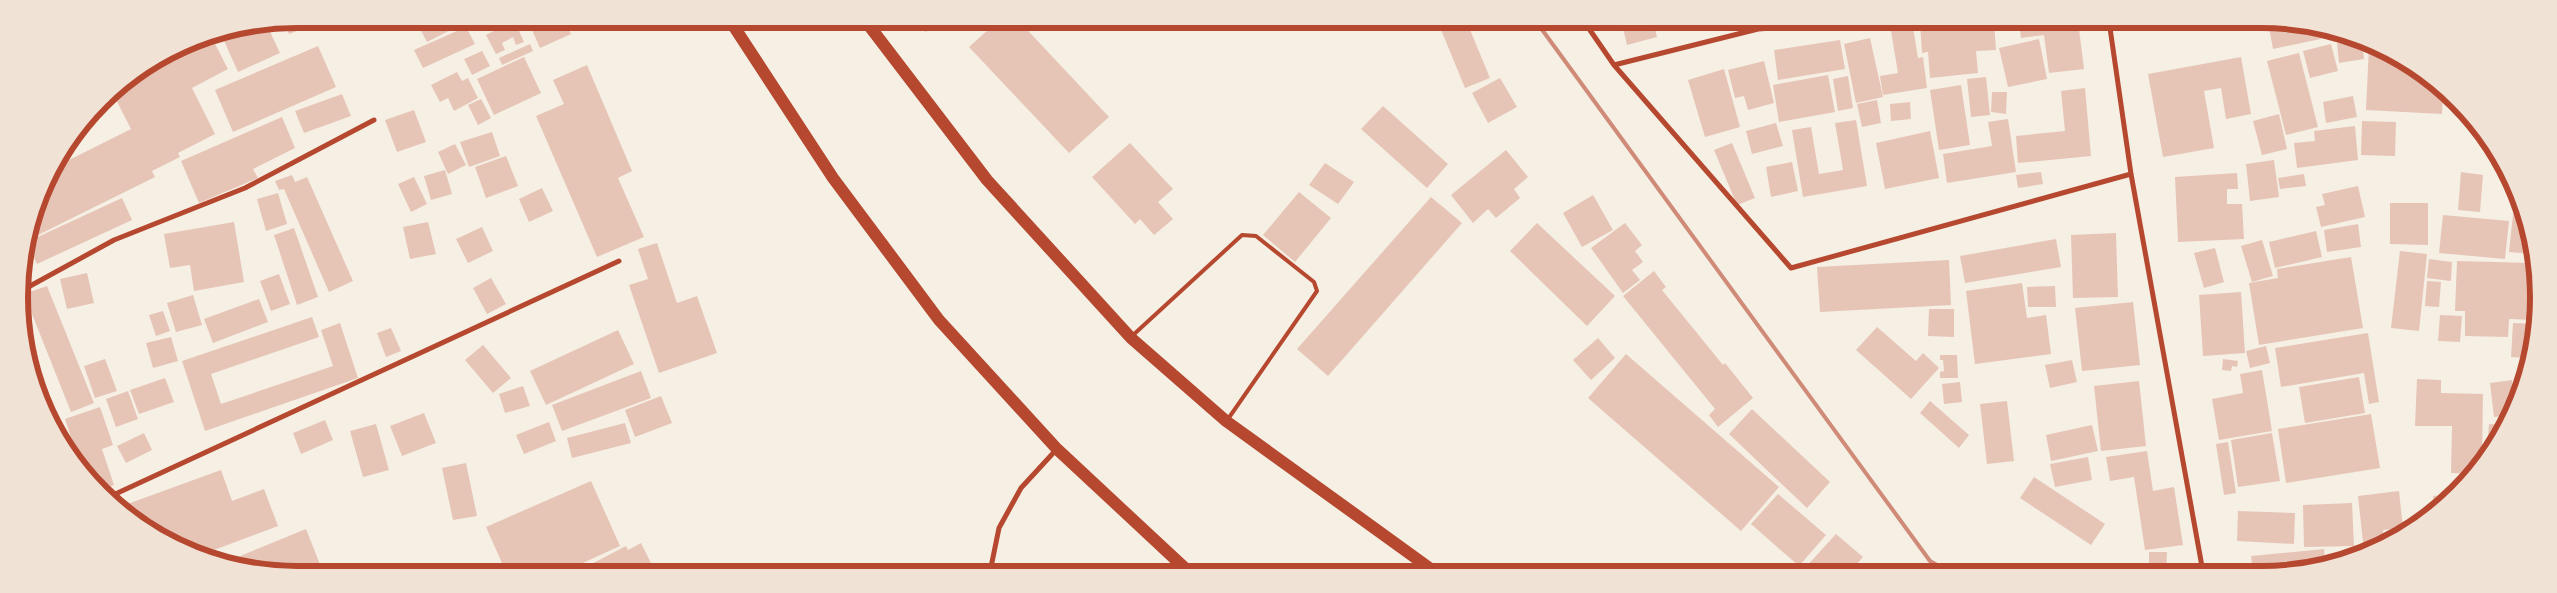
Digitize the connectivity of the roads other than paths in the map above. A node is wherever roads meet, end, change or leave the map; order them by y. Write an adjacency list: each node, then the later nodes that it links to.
1 (735, 28): 13 (main road)
2 (871, 28): 11 (main road)
3 (1589, 28): 6 (street)
4 (1772, 28): 6 (street)
5 (2110, 28): 8 (street)
6 (1614, 65): 8 (street)
7 (374, 120): 10 (street)
8 (2131, 174): 18 (street)
9 (620, 261): 14 (street)
10 (28, 287)
11 (1131, 338): 12 (main road); 12 (lane)
12 (1226, 420): 17 (main road)
13 (1057, 448): 15 (street); 16 (main road)
14 (114, 495)
15 (991, 566)
16 (1183, 566)
17 (1427, 566)
18 (2203, 566)

